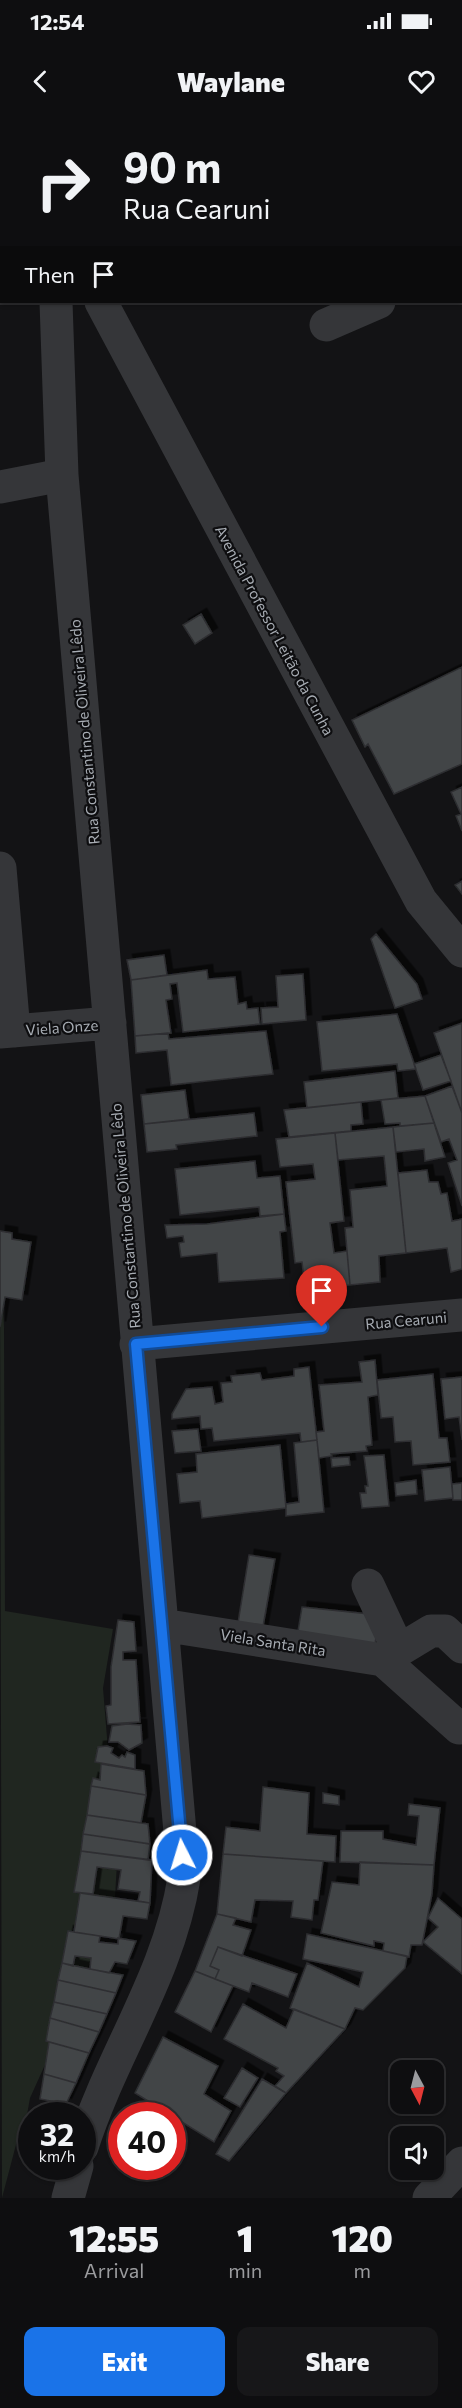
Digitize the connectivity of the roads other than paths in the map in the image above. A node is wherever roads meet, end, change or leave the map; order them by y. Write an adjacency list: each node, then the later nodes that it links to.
1 (56, 303): 5 (street, Rua Constantino de Oliveira Lêdo)
2 (102, 303): 8 (street, Avenida Professor Leitão da Cunha)
3 (377, 303): 4 (street)
4 (326, 325)
5 (62, 475): 6 (street); 9 (street, Rua Constantino de Oliveira Lêdo)
6 (0, 488)
7 (0, 868): 10 (street, Viela Onze)
8 (462, 951)
9 (110, 1023): 10 (street, Viela Onze); 12 (street, Rua Constantino de Oliveira Lêdo)
10 (7, 1031)
11 (462, 1315): 12 (street, Rua Cearuni)
12 (136, 1344): 14 (street, Rua Constantino de Oliveira Lêdo)
13 (368, 1585): 16 (street)
14 (162, 1625): 16 (street, Viela Santa Rita); 18 (street, Rua Constantino de Oliveira Lêdo)
15 (458, 1638): 16 (street)
16 (390, 1654): 17 (street)
17 (459, 1728)
18 (96, 2108)
19 (462, 2163): 22 (street)
20 (73, 2180): 21 (street)
21 (68, 2198)
22 (429, 2198)

